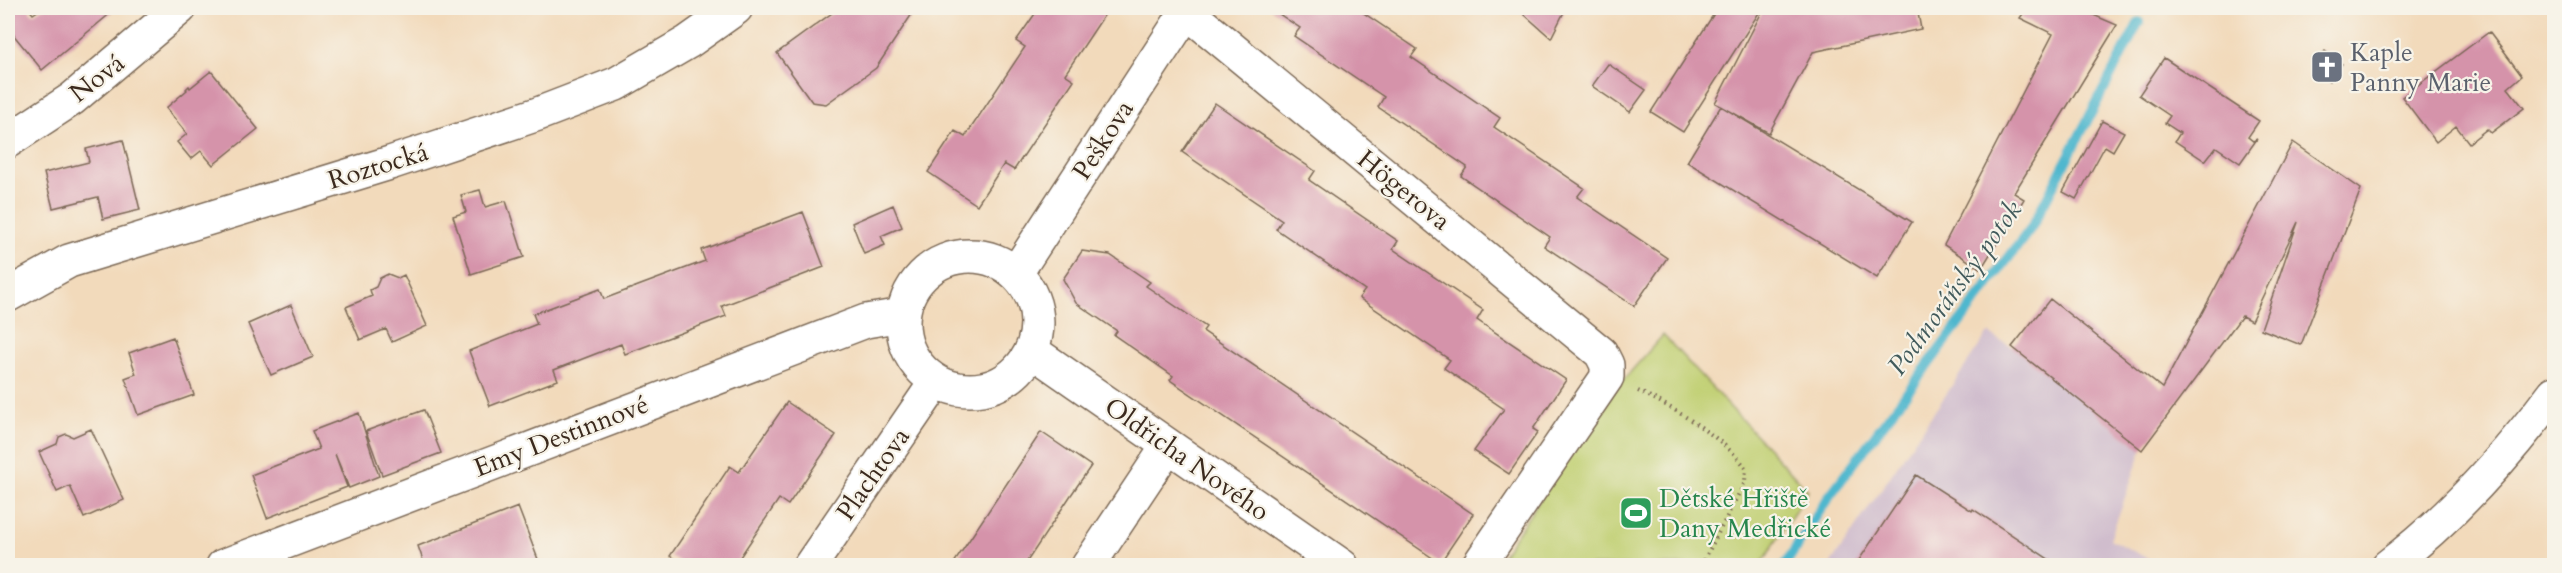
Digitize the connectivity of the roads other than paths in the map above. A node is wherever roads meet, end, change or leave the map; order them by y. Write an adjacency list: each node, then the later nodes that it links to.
1 (180, 8): 4 (street, Nová)
2 (736, 8): 6 (street, Roztocká)
3 (1188, 9): 5 (street, Peškova); 18 (street, Högerova)
4 (8, 141)
5 (1016, 273): 7 (street); 8 (street)
6 (8, 295)
7 (902, 315): 9 (street); 12 (street, Emy Destinnové)
8 (1032, 351): 9 (street); 11 (street, Oldřicha Nového)
9 (936, 382): 15 (street, Plachtova)
10 (2554, 393): 19 (street)
11 (1168, 446): 16 (street); 17 (street, Oldřicha Nového)
12 (297, 536): 13 (street, Emy Destinnové); 14 (street)
13 (223, 566)
14 (283, 566)
15 (810, 566)
16 (1088, 566)
17 (1342, 566)
18 (1479, 566)
19 (2388, 566)

